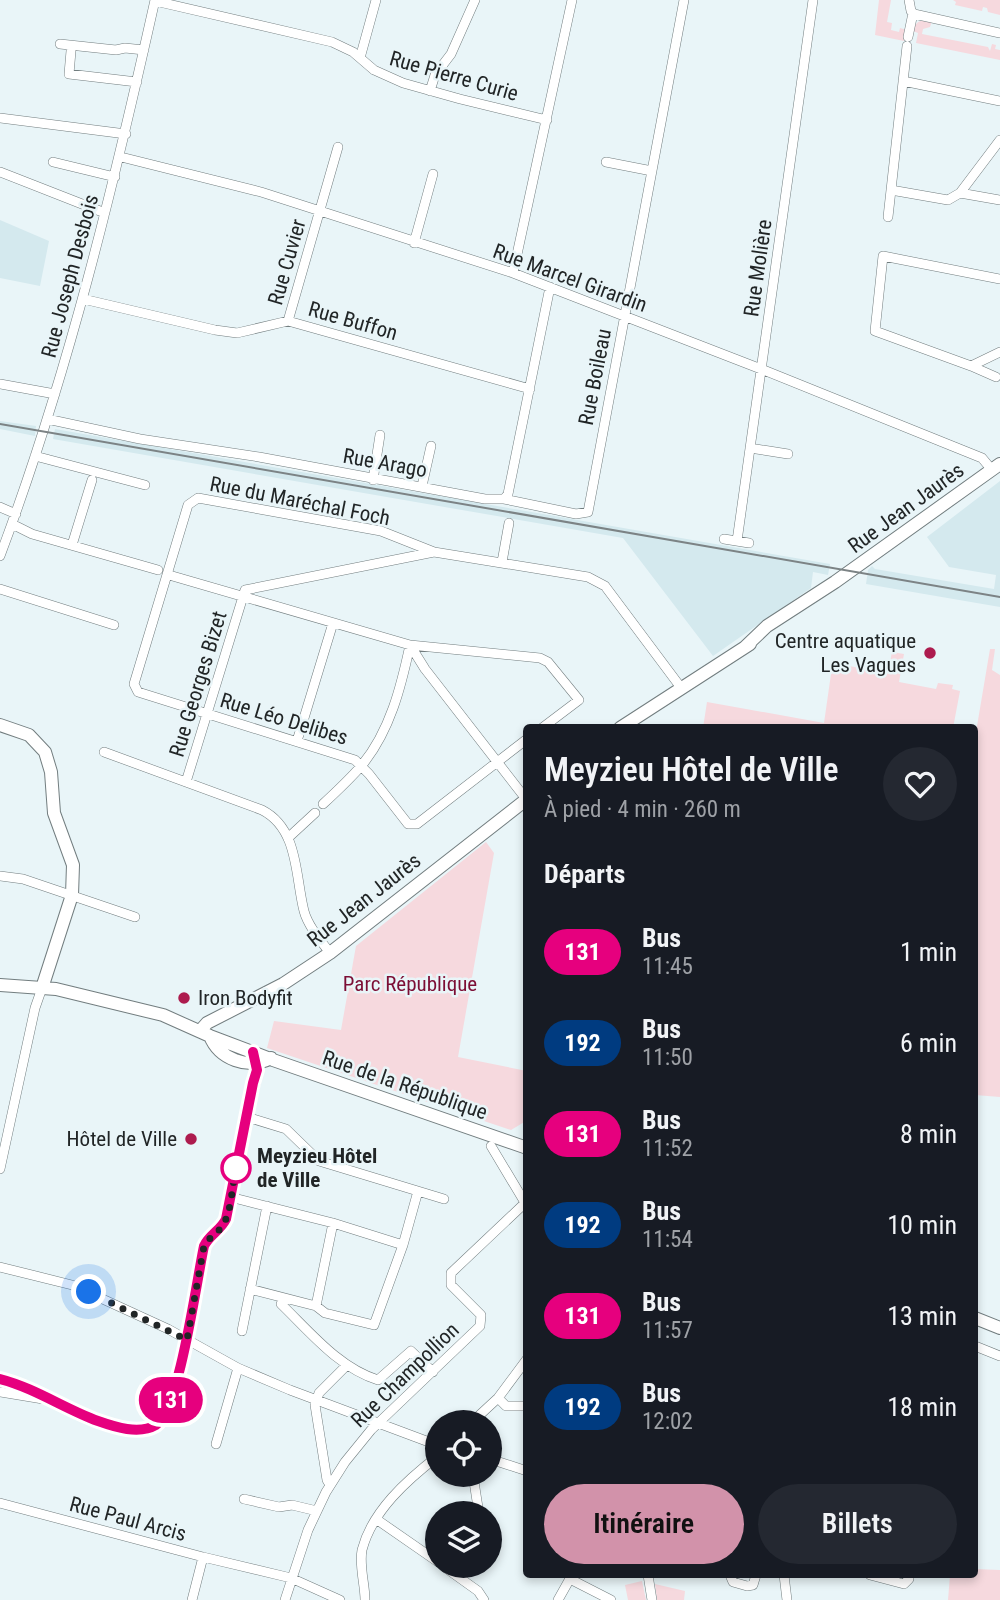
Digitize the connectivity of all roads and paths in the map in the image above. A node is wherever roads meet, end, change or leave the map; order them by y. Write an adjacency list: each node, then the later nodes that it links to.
1 (155, 0): 11 (street, Rue Joseph Desbois); 13 (street, Rue Pierre Curie)
2 (376, 0): 13 (street)
3 (475, 0): 16 (street)
4 (572, 0): 19 (street)
5 (684, 0): 26 (street, Rue Boileau)
6 (813, 0): 45 (street, Rue Molière)
7 (909, 0): 8 (street)
8 (913, 13): 9 (street); 14 (street)
9 (1000, 33)
10 (60, 44): 11 (street)
11 (144, 50): 15 (street, Rue Joseph Desbois)
12 (71, 51): 15 (street)
13 (360, 58): 16 (street, Rue Pierre Curie)
14 (902, 81): 17 (street); 30 (street)
15 (137, 82): 20 (street, Rue Joseph Desbois)
16 (430, 91): 19 (street, Rue Pierre Curie)
17 (1000, 101)
18 (0, 118): 20 (street)
19 (547, 120): 37 (street)
20 (126, 134): 23 (street, Rue Joseph Desbois)
21 (1000, 140): 31 (street)
22 (338, 148): 33 (street, Rue Cuvier)
23 (121, 157): 29 (street, Rue Joseph Desbois); 33 (street, Rue Marcel Girardin)
24 (53, 162): 29 (street)
25 (606, 162): 26 (street)
26 (652, 171): 41 (street, Rue Boileau)
27 (0, 172): 34 (street)
28 (432, 174): 36 (street)
29 (115, 177): 34 (street, Rue Joseph Desbois)
30 (891, 190): 31 (street); 35 (street)
31 (960, 193): 32 (street)
32 (1000, 200)
33 (320, 212): 36 (street, Rue Marcel Girardin); 42 (street, Rue Cuvier)
34 (105, 213): 40 (street, Rue Joseph Desbois)
35 (888, 216)
36 (414, 243): 37 (street, Rue Marcel Girardin)
37 (513, 273): 39 (street, Rue Marcel Girardin)
38 (1000, 279): 44 (street)
39 (550, 288): 41 (street, Rue Marcel Girardin); 48 (street)
40 (83, 299): 42 (street, Rue Buffon); 49 (street, Rue Joseph Desbois)
41 (625, 316): 45 (street, Rue Marcel Girardin); 61 (street, Rue Boileau)
42 (288, 321): 48 (street, Rue Buffon)
43 (1000, 352): 44 (street)
44 (971, 366): 46 (street)
45 (761, 369): 53 (street, Rue Molière); 56 (street, Rue Marcel Girardin)
46 (996, 377)
47 (0, 384): 49 (street)
48 (530, 389): 61 (street)
49 (55, 394): 50 (street, Rue Joseph Desbois)
50 (47, 419): 55 (street, Rue Joseph Desbois); 58 (street, Rue Arago)
51 (380, 435): 58 (street)
52 (431, 446): 60 (street)
53 (750, 448): 54 (street); 66 (street, Rue Molière)
54 (788, 454)
55 (35, 456): 59 (street); 63 (street, Rue Joseph Desbois)
56 (996, 467): 79 (main road, Rue Jean Jaurès)
57 (92, 480): 68 (street)
58 (373, 480): 60 (street, Rue Arago)
59 (145, 485)
60 (422, 486): 61 (street, Rue Arago)
61 (504, 499)
62 (0, 508): 63 (street)
63 (14, 519): 68 (street); 70 (street, Rue Joseph Desbois)
64 (509, 523): 71 (street)
65 (724, 538): 66 (street)
66 (737, 541): 67 (street)
67 (749, 543)
68 (72, 545): 72 (street)
69 (434, 552): 71 (street); 73 (street, Rue du Maréchal Foch); 75 (street)
70 (0, 555)
71 (502, 562): 79 (street)
72 (158, 570)
73 (169, 575): 75 (street); 80 (street, Rue Léo Delibes)
74 (0, 589): 77 (street)
75 (242, 596): 76 (street); 80 (street, Rue Georges Bizet)
76 (333, 623): 78 (street); 84 (street)
77 (114, 625)
78 (410, 645): 81 (street); 87 (street); 88 (street)
79 (682, 689): 82 (main road, Rue Jean Jaurès)
80 (208, 714): 84 (street, Rue Léo Delibes); 89 (street, Rue Georges Bizet)
81 (547, 724)
82 (626, 724)
83 (0, 725): 96 (main road)
84 (297, 741): 88 (street, Rue Léo Delibes)
85 (523, 742): 87 (street)
86 (104, 752): 89 (street)
87 (496, 763): 88 (street, Rue Léo Delibes); 90 (street)
88 (362, 765): 92 (street)
89 (186, 782): 94 (street)
90 (523, 795)
91 (523, 801): 98 (main road, Rue Jean Jaurès)
92 (323, 804)
93 (315, 813): 94 (street)
94 (289, 837): 98 (street)
95 (0, 876): 96 (street)
96 (72, 895): 97 (street); 100 (main road)
97 (135, 917)
98 (330, 953): 101 (main road, Rue Jean Jaurès)
99 (0, 985): 100 (main road)
100 (41, 988): 101 (main road); 106 (street)
101 (205, 1033): 102 (main road)
102 (251, 1059): 103 (street); 105 (main road, Rue de la République)
103 (247, 1117): 107 (street); 108 (street)
104 (491, 1146): 110 (street)
105 (523, 1147)
106 (0, 1167)
107 (418, 1191): 109 (street); 114 (street)
108 (230, 1197): 111 (street); 124 (street)
109 (444, 1199)
110 (523, 1201)
111 (267, 1206): 113 (street); 116 (street)
112 (523, 1207): 130 (street, Rue Champollion)
113 (333, 1223): 114 (street); 118 (street)
114 (403, 1245): 118 (street)
115 (0, 1267): 124 (street)
116 (250, 1289): 118 (street); 122 (street)
117 (281, 1304): 128 (street)
118 (316, 1306)
119 (978, 1319): 121 (main road)
120 (978, 1326): 123 (main road)
121 (1000, 1328)
122 (242, 1331)
123 (1000, 1336)
124 (187, 1340): 129 (street); 134 (street)
125 (978, 1347): 126 (street)
126 (1000, 1356)
127 (523, 1364): 133 (street)
128 (346, 1366): 130 (street); 135 (street)
129 (238, 1368): 135 (street); 140 (street)
130 (432, 1372): 138 (street, Rue Champollion)
131 (0, 1379): 134 (street)
132 (0, 1392): 134 (street)
133 (498, 1398): 136 (street); 137 (street)
134 (48, 1400)
135 (316, 1400): 138 (street); 144 (street)
136 (523, 1406)
137 (485, 1410)
138 (378, 1424): 139 (street); 144 (street, Rue Champollion)
139 (425, 1440)
140 (216, 1444)
141 (502, 1464): 143 (street)
142 (425, 1465): 148 (street)
143 (523, 1470)
144 (330, 1485): 147 (street, Rue Champollion)
145 (244, 1499): 147 (street)
146 (0, 1503): 150 (street, Rue Paul Arcis)
147 (317, 1511): 151 (street, Rue Champollion)
148 (376, 1519): 149 (street); 164 (street)
149 (425, 1553)
150 (203, 1557): 151 (street); 161 (street, Rue Paul Arcis)
151 (291, 1578): 162 (street, Rue Champollion); 163 (street)
152 (460, 1578): 165 (street)
153 (570, 1578): 166 (street)
154 (573, 1578): 167 (street)
155 (648, 1578): 168 (street)
156 (731, 1578): 157 (street)
157 (755, 1578)
158 (782, 1578): 169 (street)
159 (881, 1578): 160 (street)
160 (907, 1578)
161 (192, 1600)
162 (285, 1600)
163 (341, 1600)
164 (365, 1600)
165 (484, 1600)
166 (558, 1600)
167 (611, 1600)
168 (652, 1600)
169 (788, 1600)

